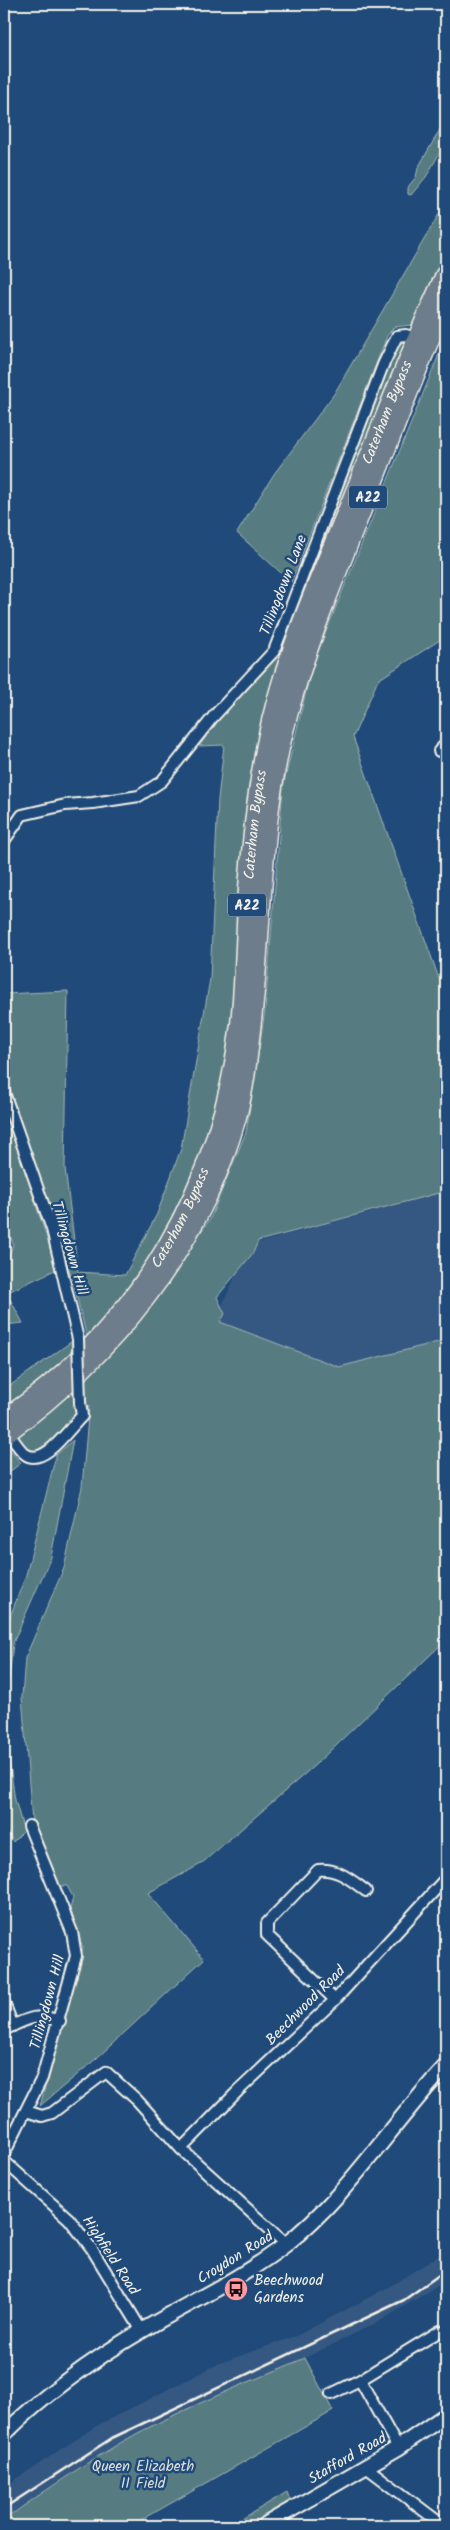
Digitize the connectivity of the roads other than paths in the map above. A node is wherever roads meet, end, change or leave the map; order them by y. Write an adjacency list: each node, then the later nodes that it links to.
1 (446, 273): 3 (highway, Caterham Bypass / A22)
2 (446, 302): 6 (highway, Caterham Bypass / A22)
3 (417, 338): 4 (street, Tillingdown Lane); 6 (highway, Caterham Bypass / A22)
4 (4, 842)
5 (4, 1093): 6 (street, Tillingdown Hill, bridge)
6 (5, 1429)
7 (29, 1826): 12 (street, Tillingdown Hill)
8 (446, 1878): 10 (street, Beechwood Road)
9 (366, 1891): 10 (street)
10 (335, 2000): 16 (street, Beechwood Road)
11 (4, 2003): 13 (street)
12 (60, 2021): 13 (street); 15 (street, Tillingdown Hill)
13 (8, 2028)
14 (446, 2066): 19 (main road, Croydon Road)
15 (26, 2111): 16 (street); 17 (street, Tillingdown Hill)
16 (181, 2149): 19 (street)
17 (4, 2154)
18 (4, 2161): 20 (street, Highfield Road)
19 (286, 2244): 20 (main road, Croydon Road)
20 (142, 2331): 25 (main road, Croydon Road)
21 (440, 2331): 22 (street)
22 (360, 2380): 23 (street); 26 (street)
23 (331, 2394)
24 (446, 2415): 26 (main road, Stafford Road)
25 (4, 2434)
26 (398, 2448): 27 (main road, Stafford Road)
27 (366, 2467): 28 (main road, Stafford Road); 29 (street)
28 (263, 2526)
29 (445, 2526)

